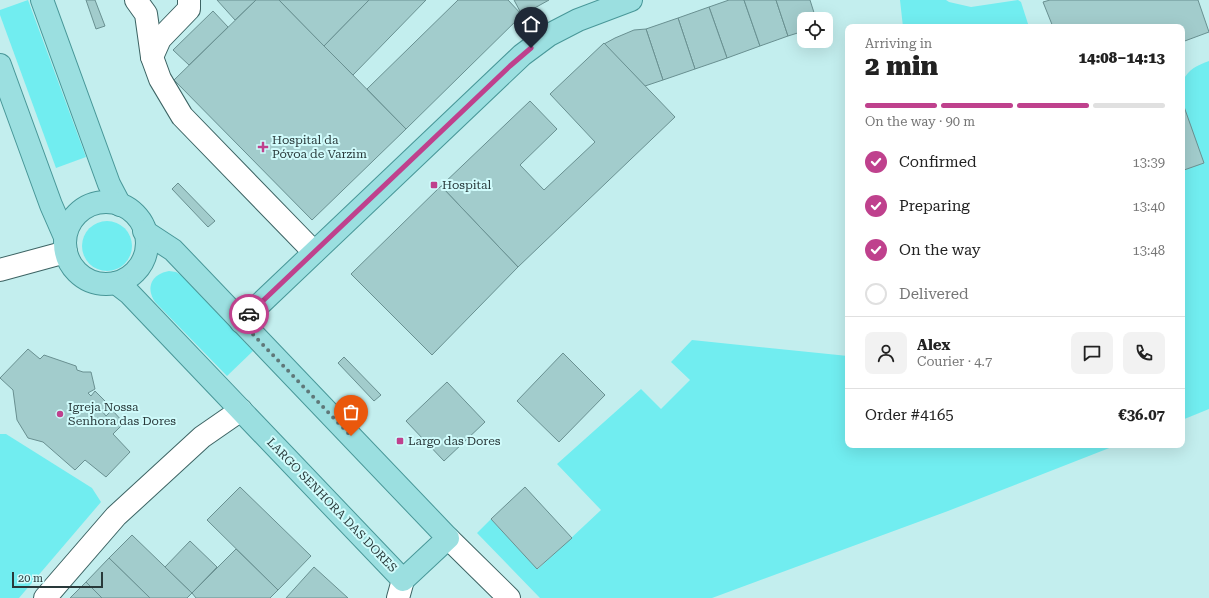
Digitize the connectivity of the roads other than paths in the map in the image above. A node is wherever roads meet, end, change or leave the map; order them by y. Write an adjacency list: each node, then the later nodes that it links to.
1 (42, 0): 7 (main road)
2 (136, 0): 5 (street)
3 (189, 0): 5 (street)
4 (631, 0): 10 (main road)
5 (152, 57): 10 (street)
6 (0, 65): 9 (main road)
7 (120, 205): 8 (main road); 9 (main road)
8 (144, 230): 12 (main road); 13 (main road)
9 (65, 245): 11 (street); 12 (main road)
10 (314, 252): 13 (main road)
11 (0, 270)
12 (116, 283): 14 (main road, LARGO SENHORA DAS DORES)
13 (241, 322): 15 (main road)
14 (241, 410): 16 (main road, LARGO SENHORA DAS DORES); 17 (street)
15 (448, 538): 16 (main road, LARGO SENHORA DAS DORES); 18 (street)
16 (401, 589)
17 (45, 598)
18 (509, 598)

